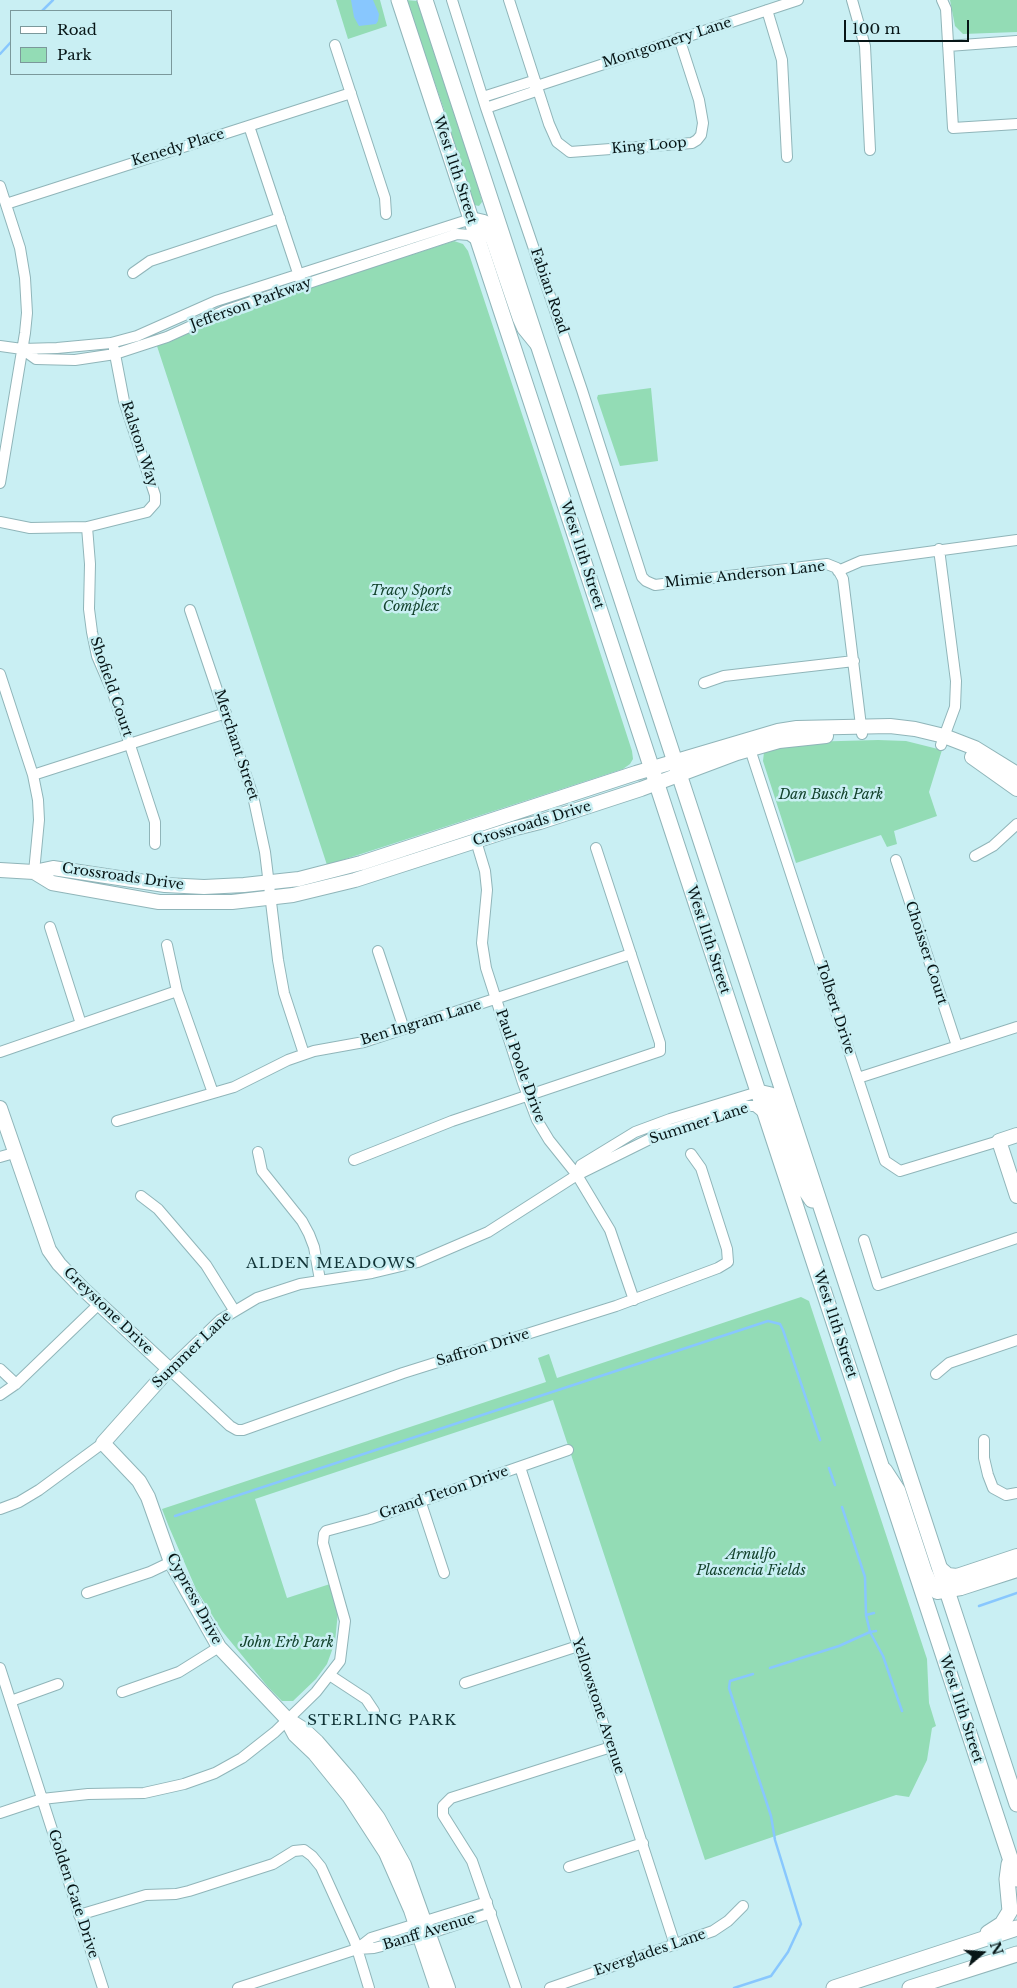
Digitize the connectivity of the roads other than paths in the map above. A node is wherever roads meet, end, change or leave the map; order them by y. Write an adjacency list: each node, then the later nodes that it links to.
1 (399, 0): 25 (main road, West 11th Street)
2 (425, 0): 30 (main road, West 11th Street)
3 (452, 0): 15 (street, Fabian Road)
4 (509, 0): 13 (street, King Loop)
5 (798, 0): 8 (street, Montgomery Lane)
6 (852, 0): 19 (street)
7 (942, 0): 12 (street)
8 (767, 10): 9 (street, Montgomery Lane); 20 (street)
9 (679, 38): 13 (street, Montgomery Lane); 13 (street, King Loop)
10 (1017, 41): 12 (street)
11 (335, 45): 14 (street)
12 (948, 46): 17 (street)
13 (537, 86): 15 (street, Montgomery Lane); 16 (street, Montgomery Lane)
14 (351, 93): 18 (street, Kenedy Place); 23 (street)
15 (483, 97): 16 (street, Fabian Road)
16 (486, 108): 40 (street, Fabian Road)
17 (1017, 124)
18 (249, 126): 22 (street, Kenedy Place); 24 (street)
19 (870, 150)
20 (787, 157)
21 (0, 186): 22 (street)
22 (6, 204): 32 (street)
23 (386, 214)
24 (280, 218): 27 (street); 28 (street)
25 (471, 219): 26 (main road, West 11th Street); 28 (street, Jefferson Parkway); 30 (street)
26 (479, 242): 28 (street, Jefferson Parkway); 54 (main road, West 11th Street)
27 (133, 273)
28 (300, 279): 29 (street, Jefferson Parkway); 33 (street, Jefferson Parkway)
29 (111, 343): 32 (street, Jefferson Parkway); 33 (street, Ralston Way)
30 (538, 345): 51 (main road, West 11th Street)
31 (0, 346): 32 (street, Jefferson Parkway)
32 (22, 350): 33 (street, Jefferson Parkway); 34 (street)
33 (115, 354): 36 (street, Ralston Way)
34 (0, 483)
35 (0, 522): 36 (street)
36 (87, 527): 49 (street, Shofield Court)
37 (1017, 540): 38 (street)
38 (939, 549): 39 (street); 48 (street)
39 (838, 571): 40 (street, Mimie Anderson Lane); 42 (street, Mimie Anderson Lane)
40 (646, 582)
41 (190, 610): 46 (street, Merchant Street)
42 (854, 661): 44 (street); 47 (street, Mimie Anderson Lane)
43 (0, 674): 45 (street)
44 (704, 684)
45 (3, 699): 53 (street)
46 (226, 713): 49 (street); 64 (street, Merchant Street)
47 (862, 730): 48 (street, Crossroads Drive); 50 (street, Crossroads Drive)
48 (943, 740): 52 (street, Crossroads Drive); 55 (street, Crossroads Drive)
49 (130, 744): 53 (street); 58 (street, Shofield Court)
50 (749, 745): 51 (street, Crossroads Drive); 78 (street, Tolbert Drive)
51 (677, 768): 54 (street, Crossroads Drive); 95 (main road, West 11th Street)
52 (1017, 774)
53 (33, 775): 63 (street)
54 (654, 776): 57 (street, Crossroads Drive); 64 (street, Crossroads Drive); 79 (main road, West 11th Street)
55 (1017, 788)
56 (1017, 824): 60 (street)
57 (476, 841): 65 (street, Crossroads Drive); 71 (street, Paul Poole Drive)
58 (156, 844)
59 (596, 848): 69 (street)
60 (975, 856)
61 (896, 860): 75 (street, Choisser Court)
62 (0, 870): 63 (street, Crossroads Drive)
63 (34, 872): 64 (street, Crossroads Drive); 65 (street, Crossroads Drive)
64 (269, 883): 65 (street, Merchant Street)
65 (270, 898): 77 (street, Merchant Street)
66 (50, 927): 72 (street)
67 (167, 945): 70 (street)
68 (378, 951): 74 (street)
69 (631, 954): 71 (street, Ben Ingram Lane); 81 (street)
70 (177, 991): 72 (street); 80 (street)
71 (496, 1000): 74 (street, Ben Ingram Lane); 81 (street, Paul Poole Drive)
72 (80, 1024): 76 (street)
73 (1017, 1027): 75 (street)
74 (404, 1029): 77 (street, Ben Ingram Lane)
75 (957, 1046): 78 (street)
76 (0, 1052)
77 (304, 1054): 80 (street, Ben Ingram Lane)
78 (858, 1078): 86 (street, Tolbert Drive)
79 (758, 1092): 83 (main road, West 11th Street); 92 (street, Summer Lane); 95 (main road)
80 (213, 1093): 84 (street, Ben Ingram Lane)
81 (528, 1095): 91 (street); 92 (street, Paul Poole Drive)
82 (0, 1108): 88 (street, Greystone Drive)
83 (766, 1114): 92 (street, Summer Lane); 112 (main road, West 11th Street)
84 (117, 1121)
85 (1017, 1135): 86 (street)
86 (999, 1141): 94 (street)
87 (258, 1152): 98 (street)
88 (14, 1153): 90 (street); 100 (street, Greystone Drive)
89 (691, 1154): 99 (street, Saffron Drive)
90 (0, 1157)
91 (354, 1160)
92 (576, 1175): 98 (street, Summer Lane); 99 (street, Paul Poole Drive)
93 (141, 1196): 101 (street)
94 (1017, 1196)
95 (823, 1210): 119 (main road, West 11th Street)
96 (1017, 1238): 97 (street)
97 (864, 1240)
98 (320, 1280): 101 (street, Summer Lane)
99 (634, 1300): 108 (street, Saffron Drive)
100 (99, 1304): 104 (street, Greystone Drive); 106 (street)
101 (234, 1310): 104 (street, Summer Lane)
102 (1017, 1340): 105 (street)
103 (0, 1369): 106 (street)
104 (169, 1369): 108 (street, Greystone Drive); 110 (street, Summer Lane)
105 (936, 1374)
106 (16, 1384): 107 (street)
107 (0, 1394)
108 (237, 1430)
109 (984, 1440): 114 (street)
110 (103, 1442): 116 (street, Summer Lane); 118 (street, Cypress Drive)
111 (568, 1450): 113 (street, Grand Teton Drive)
112 (881, 1466): 122 (street); 139 (main road, West 11th Street)
113 (520, 1467): 115 (street, Grand Teton Drive); 124 (street, Yellowstone Avenue)
114 (1017, 1493)
115 (420, 1500): 121 (street); 127 (street, Grand Teton Drive)
116 (0, 1509)
117 (1017, 1556): 119 (street)
118 (171, 1562): 123 (street); 125 (street, Cypress Drive)
119 (940, 1569): 122 (main road, West 11th Street)
120 (1017, 1570): 122 (street)
121 (444, 1573)
122 (948, 1590): 136 (main road, West 11th Street)
123 (88, 1593)
124 (578, 1646): 128 (street); 134 (street, Yellowstone Avenue)
125 (219, 1647): 130 (street); 133 (street, Cypress Drive)
126 (0, 1668): 131 (street, Golden Gate Drive)
127 (331, 1676): 132 (street); 133 (street)
128 (465, 1683)
129 (58, 1684): 131 (street)
130 (122, 1692)
131 (11, 1701): 135 (street, Golden Gate Drive)
132 (374, 1711)
133 (287, 1719): 135 (street); 146 (street, Cypress Drive)
134 (611, 1747): 138 (street, Yellowstone Avenue); 143 (street)
135 (42, 1799): 137 (street); 144 (street, Golden Gate Drive)
136 (1017, 1804)
137 (0, 1813)
138 (643, 1843): 140 (street); 148 (street, Yellowstone Avenue)
139 (1011, 1860): 141 (main road, West 11th Street); 147 (main road)
140 (570, 1866)
141 (1017, 1880)
142 (743, 1906): 148 (street, Everglades Lane)
143 (489, 1908): 146 (street, Banff Avenue); 156 (street)
144 (79, 1915): 149 (street); 151 (street, Golden Gate Drive)
145 (1017, 1928): 147 (main road)
146 (423, 1930): 149 (street, Banff Avenue); 154 (street, Cypress Drive); 155 (street, Cypress Drive)
147 (977, 1941): 158 (main road)
148 (675, 1945): 157 (street, Everglades Lane)
149 (357, 1949): 152 (street, Banff Avenue); 153 (street)
150 (1017, 1954): 159 (main road)
151 (103, 1988)
152 (238, 1988)
153 (370, 1988)
154 (437, 1988)
155 (448, 1988)
156 (516, 1988)
157 (550, 1988)
158 (834, 1988)
159 (910, 1988)

